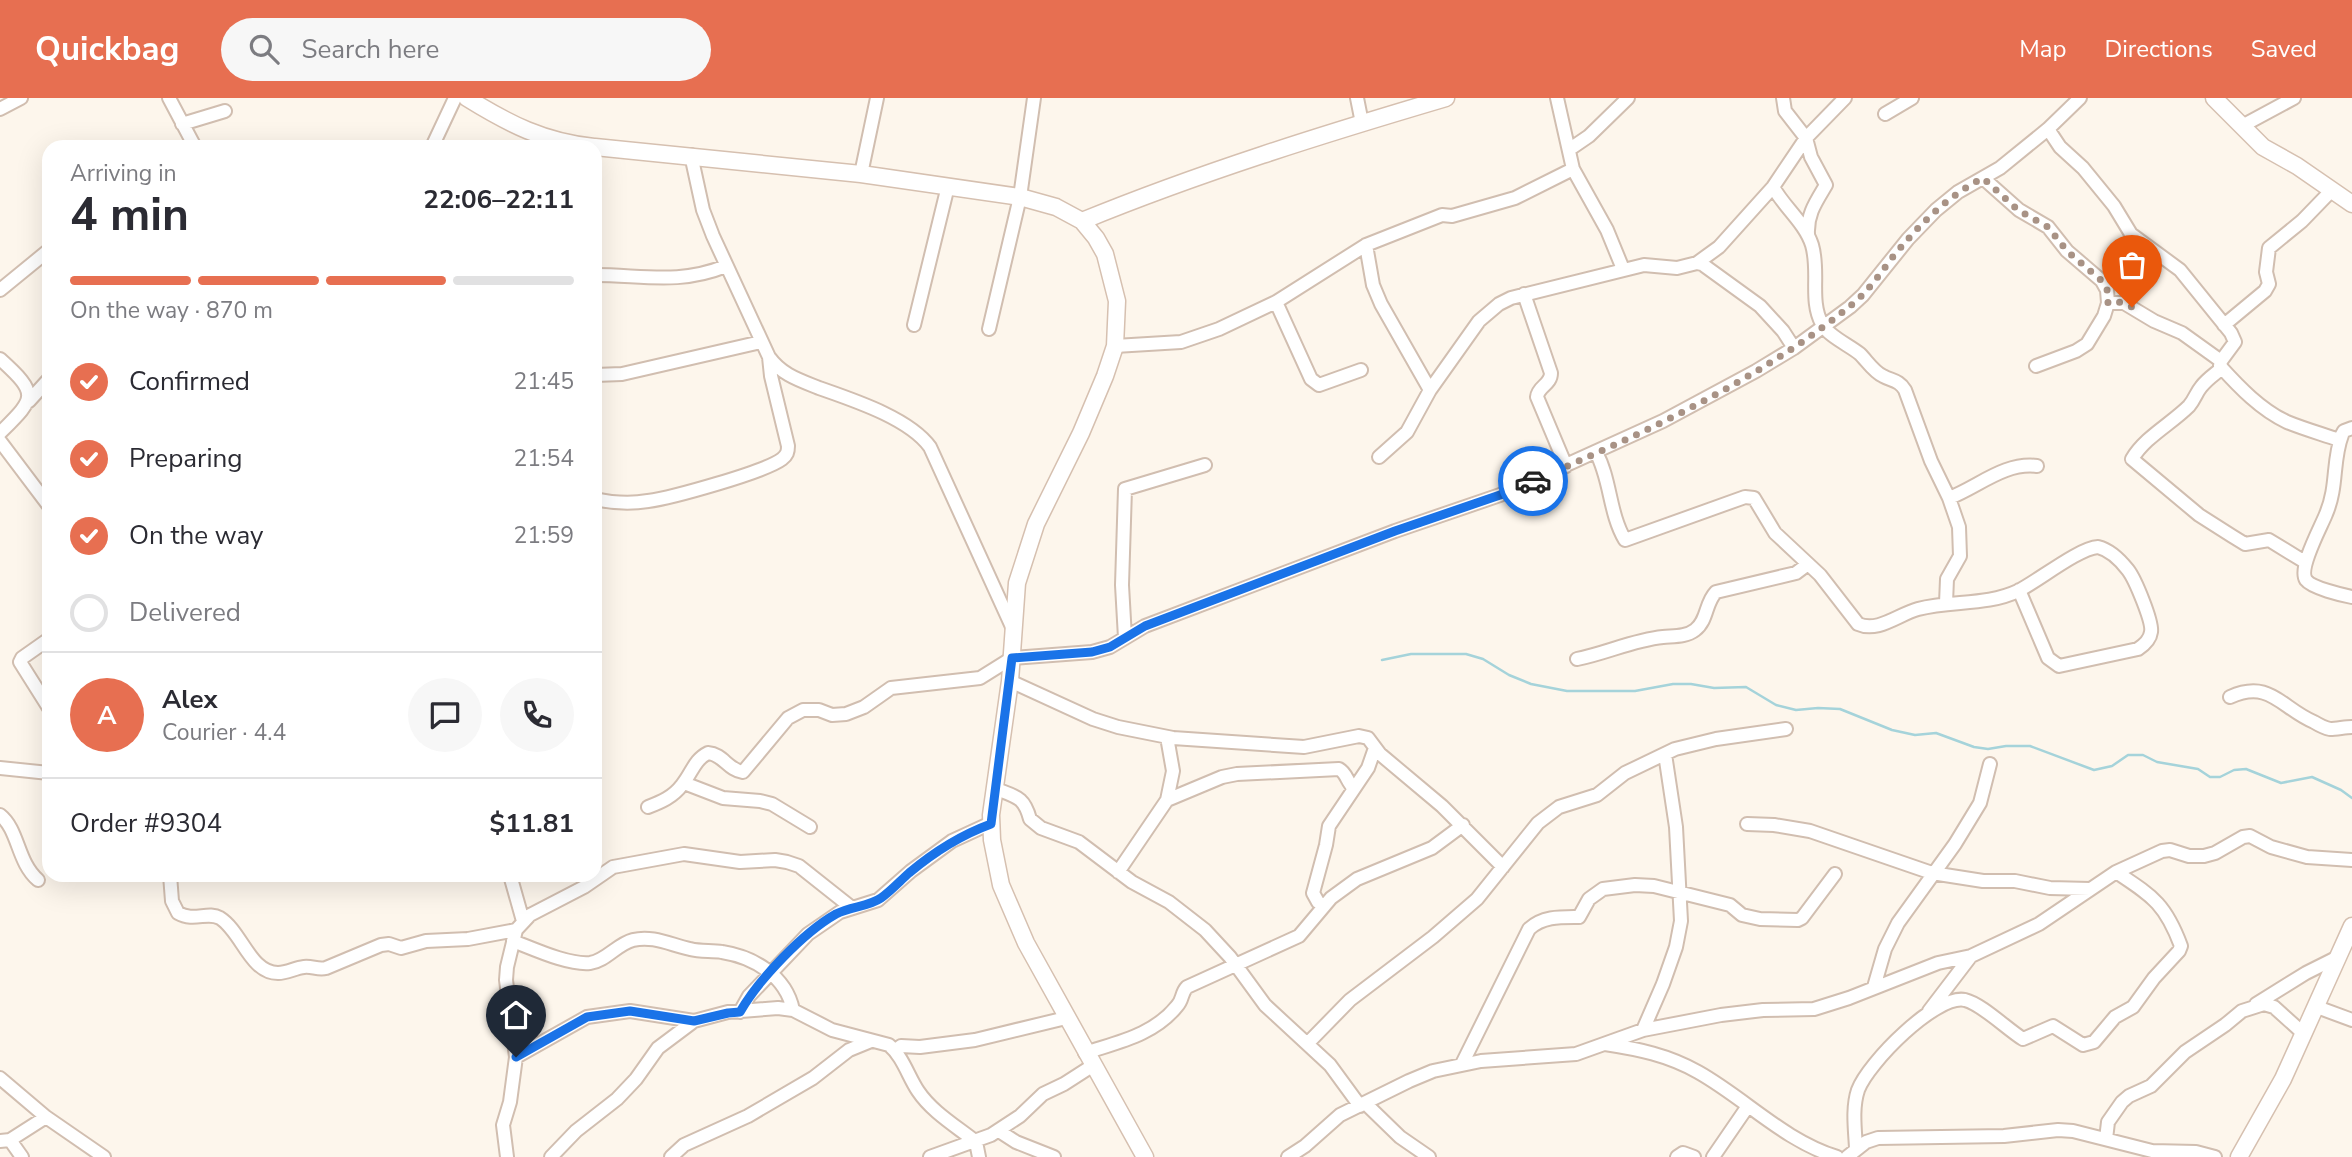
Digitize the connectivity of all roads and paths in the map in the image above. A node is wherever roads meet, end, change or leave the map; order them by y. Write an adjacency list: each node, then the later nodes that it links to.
1 (21, 98): 17 (street)
2 (169, 98): 21 (street)
3 (455, 98): 26 (street)
4 (467, 98): 27 (street)
5 (877, 98): 32 (street)
6 (1034, 98): 37 (street)
7 (1357, 98): 20 (street)
8 (1446, 98): 20 (street)
9 (1558, 98): 29 (street)
10 (1628, 98): 29 (street)
11 (1783, 98): 24 (street)
12 (1845, 98): 24 (street)
13 (1912, 98): 19 (street)
14 (2080, 98): 23 (street)
15 (2214, 98): 22 (street)
16 (2294, 98): 22 (street)
17 (0, 109)
18 (225, 111): 21 (street)
19 (1885, 114)
20 (1362, 123): 39 (street)
21 (182, 124): 25 (street)
22 (2242, 126): 36 (street)
23 (2048, 129): 33 (street); 52 (street)
24 (1806, 138): 35 (street); 40 (street)
25 (191, 140)
26 (435, 140)
27 (553, 140)
28 (602, 148): 30 (street)
29 (1570, 149): 31 (street)
30 (691, 155): 32 (street); 44 (street)
31 (1573, 169): 41 (street); 45 (street)
32 (861, 174): 34 (street)
33 (1983, 178): 50 (street); 53 (street)
34 (948, 186): 37 (street); 51 (street)
35 (1773, 187): 40 (street); 43 (street)
36 (2332, 190): 38 (street); 52 (street)
37 (1020, 197): 39 (street); 54 (street)
38 (2352, 204)
39 (1082, 221): 56 (street)
40 (1808, 234): 53 (street)
41 (1366, 245): 49 (street); 65 (street)
42 (42, 256): 47 (street)
43 (1697, 263): 45 (street); 57 (street)
44 (726, 266): 46 (street); 55 (street)
45 (1623, 269): 48 (street)
46 (602, 276)
47 (0, 290)
48 (1524, 294): 65 (street); 73 (street)
49 (1276, 302): 56 (street); 62 (street)
50 (2108, 303): 60 (street); 61 (street)
51 (914, 325)
52 (2224, 325): 60 (street)
53 (1823, 327): 57 (street); 76 (street)
54 (989, 329)
55 (761, 342): 58 (street); 63 (street)
56 (1115, 346): 83 (street)
57 (1794, 348): 70 (street)
58 (769, 357): 77 (street); 83 (street)
59 (0, 359): 66 (street)
60 (2222, 365): 67 (street); 78 (street)
61 (2035, 366)
62 (1361, 370)
63 (602, 375)
64 (42, 387): 66 (street)
65 (1430, 390): 71 (street)
66 (29, 401): 68 (street)
67 (2348, 430): 78 (street)
68 (0, 433)
69 (0, 441): 75 (street)
70 (1596, 452): 73 (street); 79 (street)
71 (1379, 457)
72 (1205, 466): 84 (street)
73 (1566, 466): 84 (street)
74 (2037, 466): 76 (street)
75 (42, 497)
76 (1949, 498): 82 (street)
77 (602, 500)
78 (2305, 562): 81 (street)
79 (1808, 564): 82 (street); 87 (street)
80 (2019, 590): 80 (street); 82 (street)
81 (2352, 597)
82 (1946, 603)
83 (1014, 632): 86 (street)
84 (1125, 638): 86 (street)
85 (42, 644): 89 (street)
86 (1012, 658): 88 (street); 99 (street)
87 (1577, 659)
88 (1010, 681): 93 (street); 101 (street)
89 (42, 697)
90 (2230, 697): 91 (street)
91 (2352, 727)
92 (1786, 729): 95 (street)
93 (1167, 737): 94 (street); 102 (street)
94 (1375, 748): 100 (street); 107 (street)
95 (1665, 754): 110 (street); 121 (street)
96 (1990, 764): 113 (street)
97 (0, 768): 98 (street)
98 (42, 772)
99 (684, 783): 103 (street); 108 (street)
100 (1354, 788): 102 (street); 122 (street)
101 (996, 789): 105 (street); 111 (street)
102 (1167, 800): 111 (street)
103 (648, 807)
104 (0, 815): 116 (street)
105 (991, 824): 123 (street); 135 (street)
106 (1747, 824): 113 (street)
107 (1463, 825): 110 (street); 122 (street)
108 (810, 827)
109 (2352, 860): 112 (street)
110 (1503, 867): 142 (street)
111 (1118, 872): 128 (street)
112 (2116, 872): 120 (street); 136 (street)
113 (1932, 873): 120 (street); 130 (street)
114 (1835, 874): 121 (street)
115 (602, 875): 123 (street)
116 (38, 880)
117 (171, 882): 125 (street)
118 (511, 882): 125 (street)
119 (591, 882): 125 (street)
120 (2090, 889): 126 (street)
121 (1680, 892): 139 (street); 147 (street)
122 (1324, 905): 128 (street)
123 (852, 908): 129 (street)
124 (2352, 926): 127 (street)
125 (517, 931): 129 (street); 145 (street)
126 (1971, 956): 130 (street); 136 (street)
127 (2336, 958): 131 (street); 132 (street)
128 (1237, 965): 142 (street); 146 (street)
129 (771, 973): 133 (street); 134 (street)
130 (1874, 987): 139 (street)
131 (2252, 1006): 140 (street); 153 (street)
132 (2317, 1007): 137 (street); 140 (street)
133 (793, 1010): 134 (street); 141 (street)
134 (740, 1012): 138 (street)
135 (1066, 1018): 144 (street); 146 (street)
136 (1922, 1020): 156 (street)
137 (2352, 1020)
138 (694, 1021): 145 (street); 160 (street)
139 (1643, 1030): 143 (street)
140 (2304, 1034): 173 (street)
141 (875, 1040): 144 (street); 161 (street)
142 (1308, 1043): 149 (street)
143 (1604, 1044): 147 (street); 150 (street)
144 (896, 1050): 155 (street)
145 (516, 1057): 159 (street)
146 (1089, 1060): 152 (street); 165 (street)
147 (1462, 1064): 149 (street)
148 (0, 1078): 151 (street)
149 (1363, 1105): 166 (street); 167 (street)
150 (1748, 1106): 170 (street); 171 (street)
151 (46, 1117): 154 (street); 158 (street)
152 (999, 1131): 155 (street); 164 (street)
153 (2106, 1139): 156 (street); 172 (street)
154 (5, 1141): 157 (street)
155 (976, 1142): 162 (street); 163 (street)
156 (1852, 1153)
157 (22, 1157)
158 (104, 1157)
159 (507, 1157)
160 (551, 1157)
161 (671, 1157)
162 (930, 1157)
163 (979, 1157)
164 (1054, 1157)
165 (1145, 1157)
166 (1288, 1157)
167 (1429, 1157)
168 (1677, 1157): 169 (street)
169 (1694, 1157)
170 (1713, 1157)
171 (1837, 1157)
172 (2215, 1157)
173 (2239, 1157)

